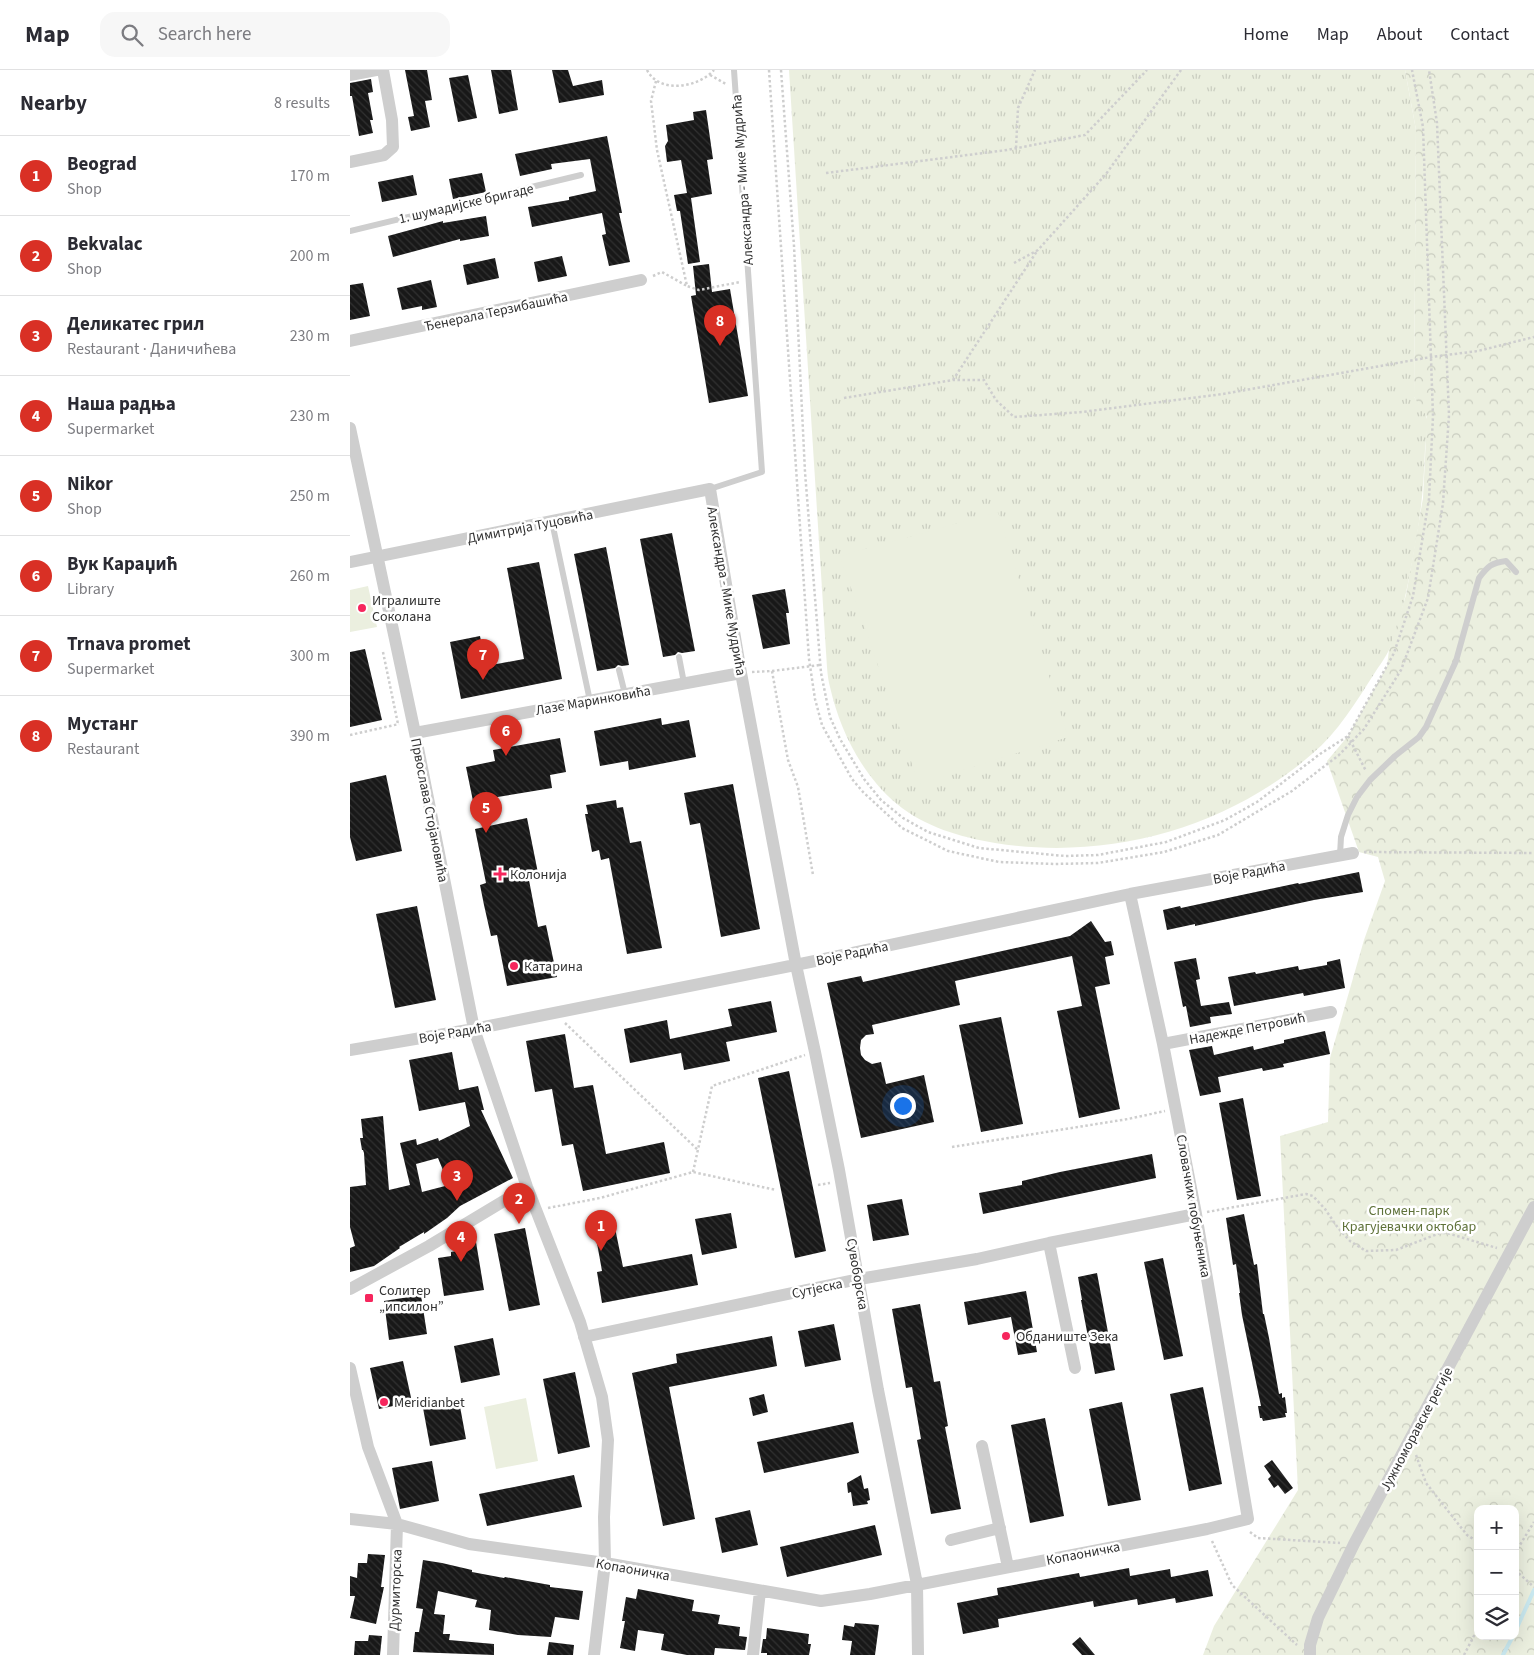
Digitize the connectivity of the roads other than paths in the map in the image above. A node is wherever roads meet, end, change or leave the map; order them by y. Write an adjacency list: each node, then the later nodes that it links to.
1 (375, 70): 4 (street)
2 (382, 70): 5 (street)
3 (734, 70): 11 (lane, Александра - Мике Мудрића)
4 (350, 75)
5 (350, 162)
6 (581, 176): 7 (lane, 1. шумадијске бригаде)
7 (350, 231)
8 (641, 280): 9 (street, Ђенерала Терзибашића)
9 (350, 341)
10 (350, 428): 13 (street, Првослава Стојановића)
11 (710, 489): 12 (street, Димитрија Туцовића); 18 (street, Александра - Мике Мудрића)
12 (552, 522): 13 (street, Димитрија Туцовића); 21 (lane)
13 (377, 557): 14 (street, Димитрија Туцовића); 22 (street, Првослава Стојановића)
14 (350, 562)
15 (1516, 572): 24 (lane)
16 (680, 657): 19 (lane)
17 (619, 670): 20 (lane)
18 (740, 673): 19 (street, Лазе Маринковића); 26 (street, Александра - Мике Мудрића)
19 (684, 684): 20 (street, Лазе Маринковића)
20 (625, 694): 21 (street, Лазе Маринковића)
21 (590, 701): 22 (street, Лазе Маринковића)
22 (414, 727): 28 (street, Првослава Стојановића)
23 (1353, 853): 24 (street, Воје Радића)
24 (1340, 855): 25 (street, Воје Радића)
25 (1130, 894): 26 (street, Воје Радића); 29 (street, Словачких побуњеника)
26 (796, 965): 28 (street, Воје Радића); 35 (street, Сувоборска)
27 (1331, 1012): 29 (street, Надежде Петровић)
28 (474, 1029): 30 (street, Воје Радића); 31 (street, Првослава Стојановића)
29 (1163, 1044): 33 (street, Словачких побуњеника)
30 (350, 1050)
31 (527, 1187): 36 (street); 37 (street, Првослава Стојановића)
32 (1534, 1206): 50 (street, Јужноморавске регије)
33 (1196, 1214): 34 (street, Сутјеска); 42 (street, Словачких побуњеника)
34 (1049, 1243): 35 (street, Сутјеска); 39 (street)
35 (858, 1279): 37 (street, Сутјеска); 48 (street, Сувоборска)
36 (350, 1289)
37 (584, 1337): 46 (street, Првослава Стојановића)
38 (350, 1368): 43 (street)
39 (1075, 1368)
40 (982, 1446): 44 (street)
41 (350, 1519): 43 (street, Копаоничка)
42 (1248, 1519): 47 (street, Копаоничка)
43 (397, 1524): 46 (street, Копаоничка); 51 (street, Дурмиторска)
44 (1000, 1528): 45 (street); 47 (street)
45 (951, 1540)
46 (604, 1564): 49 (street, Копаоничка); 52 (street, Првослава Стојановића)
47 (1008, 1566): 48 (street, Копаоничка)
48 (918, 1584): 49 (street, Копаоничка); 54 (street)
49 (760, 1591): 53 (street)
50 (1305, 1652)
51 (393, 1655)
52 (594, 1655)
53 (753, 1655)
54 (918, 1655)

